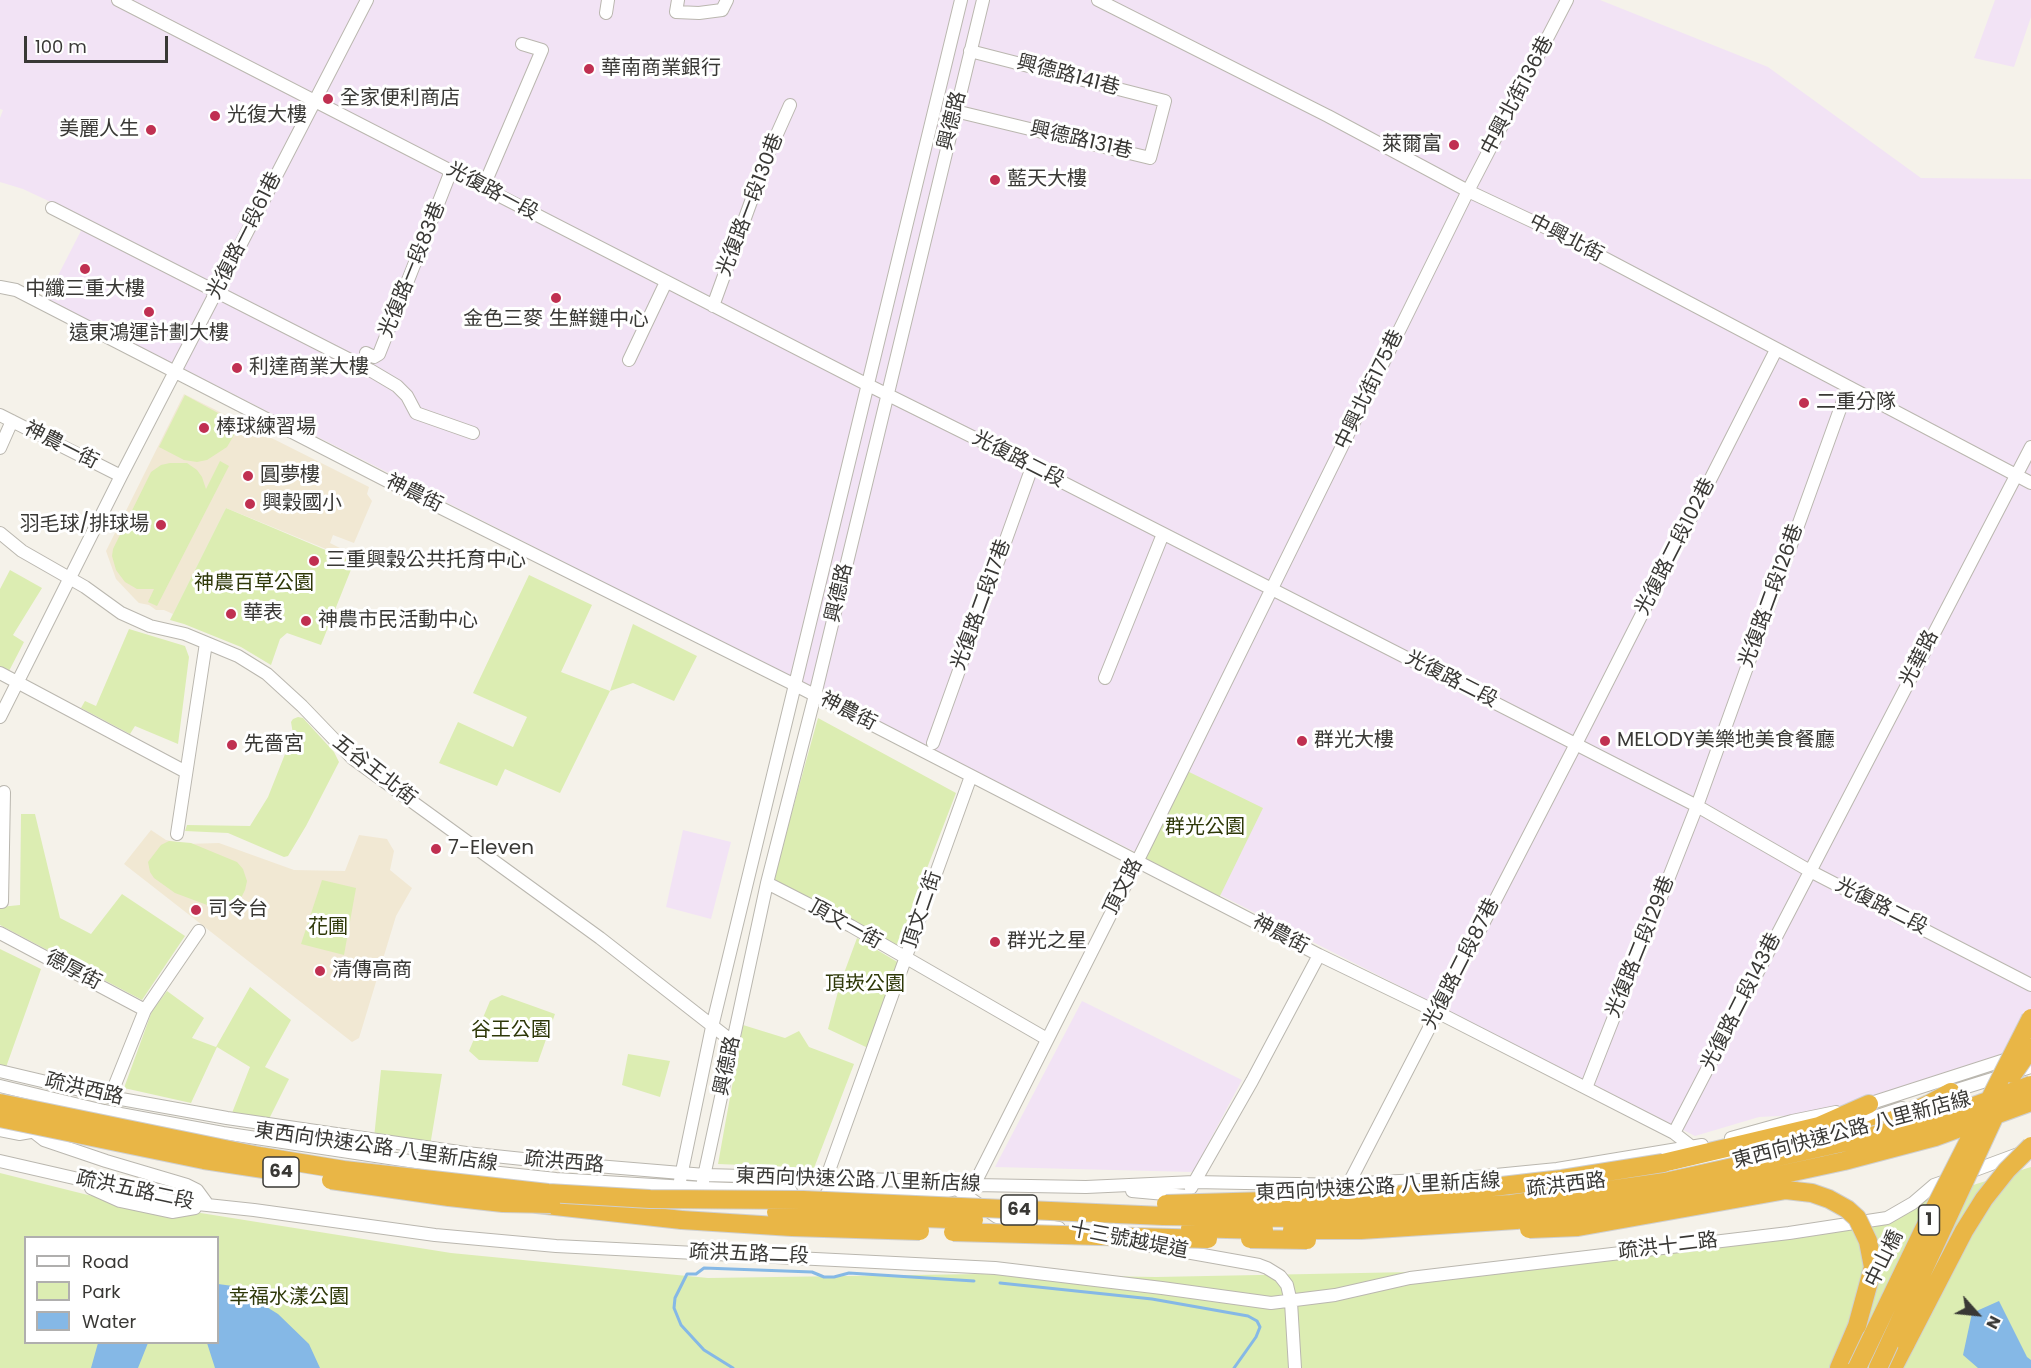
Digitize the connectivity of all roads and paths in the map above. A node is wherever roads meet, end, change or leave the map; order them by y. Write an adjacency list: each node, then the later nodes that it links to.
1 (118, 0): 14 (street, 光復路一段)
2 (367, 0): 14 (street, 光復路一段61巷)
3 (608, 0): 10 (street)
4 (678, 0): 5 (street)
5 (727, 0)
6 (961, 0): 29 (street, 興德路)
7 (983, 0): 12 (street, 興德路)
8 (1098, 0): 19 (street, 中興北街)
9 (1567, 0): 19 (street, 中興北街136巷)
10 (606, 13)
11 (522, 44): 18 (street)
12 (970, 51): 13 (street, 興德路141巷); 16 (street, 興德路)
13 (1165, 101): 16 (street, 興德路131巷)
14 (315, 102): 17 (street, 光復路一段); 23 (street, 光復路一段61巷)
15 (790, 105): 24 (street, 光復路一段130巷)
16 (956, 111): 31 (street, 興德路)
17 (451, 171): 18 (street, 光復路一段); 26 (street, 光復路一段83巷)
18 (483, 188): 21 (street, 光復路一段)
19 (1468, 191): 25 (street, 中興北街); 44 (street, 中興北街175巷)
20 (52, 208): 23 (street)
21 (666, 282): 24 (street, 光復路一段); 27 (street)
22 (0, 287): 28 (street, 神農街)
23 (216, 292): 28 (street, 光復路一段61巷); 34 (street)
24 (713, 306): 29 (street, 光復路一段)
25 (1776, 350): 30 (street, 中興北街); 53 (street, 光復路二段102巷)
26 (366, 352)
27 (629, 360)
28 (175, 371): 38 (street, 光復路一段61巷); 49 (street, 神農街)
29 (866, 384): 31 (street, 光復路二段); 49 (street, 興德路)
30 (1848, 387): 39 (street, 中興北街); 57 (street, 光復路二段126巷)
31 (887, 393): 37 (street, 光復路二段); 50 (street, 興德路)
32 (0, 415): 33 (street, 神農一街)
33 (12, 421): 36 (street); 38 (street, 神農一街)
34 (473, 432)
35 (2031, 447): 39 (street, 光華路)
36 (0, 448)
37 (1032, 467): 42 (street, 光復路二段); 52 (street, 光復路二段17巷)
38 (121, 476): 43 (street, 光復路一段61巷)
39 (2017, 476): 40 (street, 中興北街); 60 (street, 光華路)
40 (2031, 483)
41 (0, 533): 43 (street, 五谷王北街)
42 (1163, 534): 44 (street, 光復路二段); 47 (street)
43 (69, 578): 45 (street, 五谷王北街); 48 (street, 光復路一段61巷)
44 (1272, 589): 53 (street, 光復路二段); 59 (street, 頂文路)
45 (206, 643): 54 (street); 72 (street, 五谷王北街)
46 (0, 673): 48 (street)
47 (1105, 678)
48 (17, 682): 51 (street, 光復路一段61巷); 54 (street)
49 (795, 685): 50 (street, 神農街); 72 (street, 興德路)
50 (815, 695): 55 (street, 神農街); 61 (street, 興德路)
51 (0, 717)
52 (933, 743)
53 (1576, 744): 57 (street, 光復路二段); 70 (street, 光復路二段87巷)
54 (186, 772): 58 (street)
55 (970, 776): 59 (street, 神農街); 66 (street, 頂文二街)
56 (4, 792): 62 (street)
57 (1697, 806): 60 (street, 光復路二段); 82 (street, 光復路二段129巷)
58 (177, 834)
59 (1138, 860): 65 (street, 神農街); 73 (street, 頂文路)
60 (1810, 871): 67 (street, 光復路二段); 93 (street, 光復路二段143巷)
61 (767, 883): 66 (street, 頂文一街); 75 (street, 興德路)
62 (0, 902)
63 (199, 931): 69 (street)
64 (0, 933): 69 (street, 德厚街)
65 (1319, 955): 70 (street, 神農街); 100 (street)
66 (906, 959): 73 (street, 頂文一街); 99 (street, 頂文二街)
67 (2031, 985)
68 (2031, 1001): 79 (highway, bridge)
69 (145, 1010): 84 (street)
70 (1437, 1012): 82 (street, 神農街); 102 (street, 光復路二段87巷)
71 (2031, 1018): 79 (highway, 1, bridge)
72 (712, 1027): 75 (street, 五谷王北街); 97 (street, 興德路)
73 (1047, 1039): 101 (street, 頂文路)
74 (2031, 1040): 79 (highway, 1, bridge)
75 (733, 1042): 98 (street, 興德路)
76 (2031, 1050): 79 (highway, bridge); 86 (street, 疏洪西路)
77 (2031, 1067): 83 (street, 疏洪西路)
78 (0, 1071): 84 (street, 疏洪西路)
79 (2008, 1074): 115 (highway, 中山橋 / 1, bridge); 116 (highway, 中山橋 / 1, bridge)
80 (2031, 1085): 109 (highway, 東西向快速公路 八里新店線 / 64, bridge)
81 (0, 1086): 92 (street, 疏洪西路)
82 (1586, 1088): 93 (street, 神農街)
83 (1951, 1092): 107 (street, 疏洪西路); 111 (highway, bridge)
84 (110, 1097): 89 (street, 疏洪西路)
85 (2031, 1102): 108 (highway, 東西向快速公路 八里新店線 / 64, bridge)
86 (1869, 1104): 94 (street, 疏洪西路); 109 (highway, bridge)
87 (0, 1105): 91 (street); 109 (highway, 東西向快速公路 八里新店線 / 64, bridge)
88 (0, 1118): 108 (highway, 東西向快速公路 八里新店線 / 64, bridge)
89 (227, 1118): 92 (street); 97 (street, 疏洪西路)
90 (0, 1130): 91 (street)
91 (32, 1131): 92 (street); 110 (street)
92 (223, 1133): 103 (street, 疏洪西路)
93 (1674, 1133): 94 (street, 神農街)
94 (1692, 1147): 102 (street, 疏洪西路)
95 (2031, 1148): 112 (street, 疏洪十二路); 117 (highway, bridge)
96 (0, 1161): 110 (street, 疏洪五路二段)
97 (681, 1173): 98 (street, 疏洪西路); 103 (street, 興德路)
98 (705, 1175): 99 (street, 疏洪西路); 105 (street, 興德路)
99 (826, 1179): 106 (street, 疏洪西路)
100 (1194, 1182): 102 (street, 疏洪西路); 104 (street, 疏洪西路); 107 (street)
101 (974, 1185): 104 (street, 疏洪西路); 106 (street, 疏洪西路)
102 (1347, 1185)
103 (679, 1187): 105 (street, 疏洪西路)
104 (1086, 1187): 107 (street, 疏洪西路)
105 (702, 1188): 106 (street, 疏洪西路)
106 (955, 1188): 112 (street, 十三號越堤道)
107 (1186, 1196)
108 (537, 1204): 111 (highway, bridge)
109 (890, 1204)
110 (208, 1205): 112 (street, 疏洪五路二段)
111 (1296, 1240): 114 (highway, bridge)
112 (1291, 1302): 113 (street)
113 (1295, 1368)
114 (1839, 1368)
115 (1857, 1368)
116 (1878, 1368)
117 (1893, 1368)

